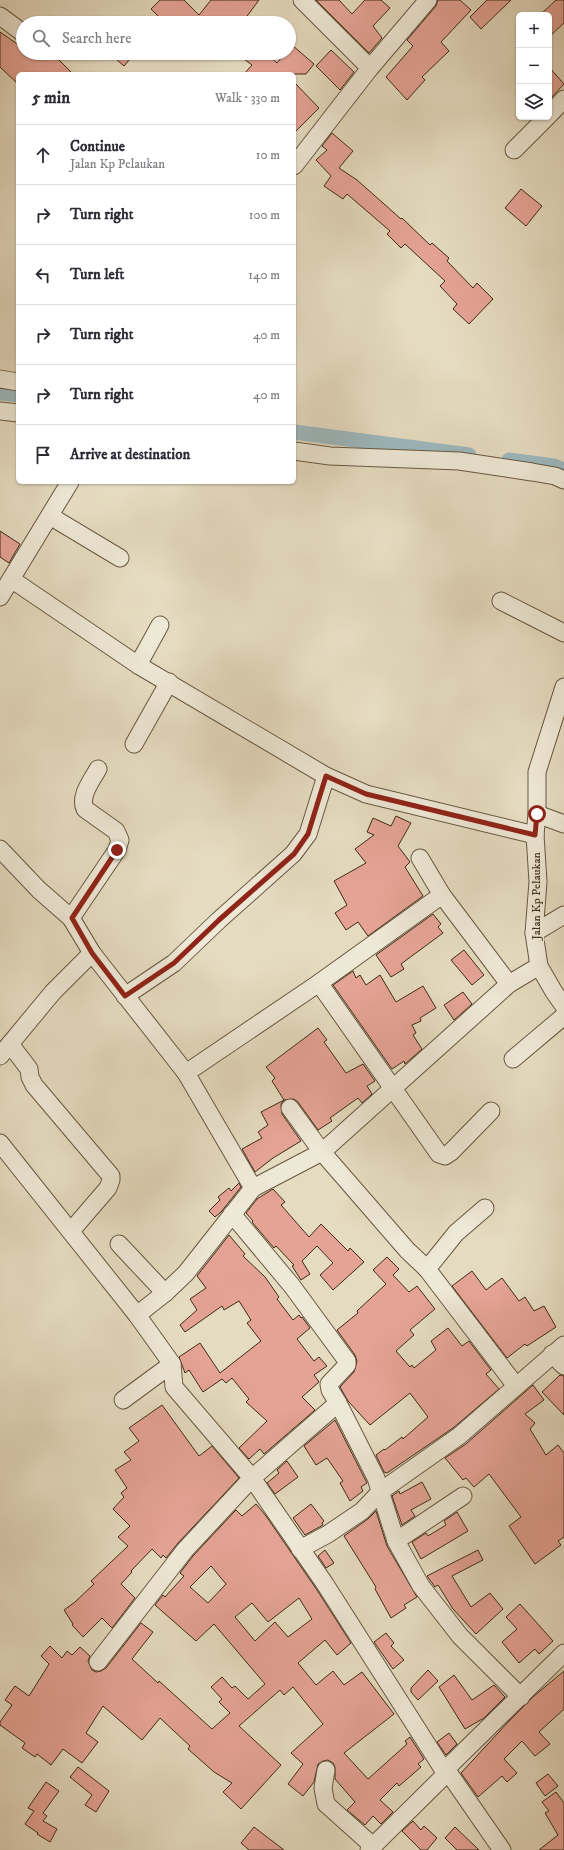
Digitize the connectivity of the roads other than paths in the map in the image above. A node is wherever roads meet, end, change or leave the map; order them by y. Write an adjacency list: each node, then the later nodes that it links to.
1 (302, 0): 5 (street)
2 (428, 0): 5 (street)
3 (0, 16): 4 (street)
4 (16, 28)
5 (370, 68): 10 (street)
6 (564, 100): 7 (street)
7 (552, 112)
8 (544, 120): 9 (street)
9 (514, 150)
10 (296, 163)
11 (0, 379): 12 (street)
12 (16, 382)
13 (0, 411): 14 (street)
14 (16, 413)
15 (296, 451): 16 (street)
16 (564, 480)
17 (69, 484): 18 (street)
18 (50, 516): 19 (street); 20 (street)
19 (120, 558)
20 (11, 579): 21 (street); 25 (street)
21 (0, 597)
22 (500, 601): 24 (street)
23 (160, 624): 25 (street)
24 (564, 633)
25 (138, 665): 26 (street)
26 (168, 682): 28 (street); 30 (street)
27 (564, 687): 31 (street, Jalan Kp Pelaukan)
28 (134, 744)
29 (98, 769): 38 (street)
30 (326, 776): 33 (street); 44 (street)
31 (537, 814): 32 (street); 33 (street, Jalan Kp Pelaukan)
32 (564, 824)
33 (535, 835): 39 (street, Jalan Kp Pelaukan)
34 (0, 849): 38 (street)
35 (420, 858): 36 (street)
36 (442, 895): 42 (street); 43 (street)
37 (564, 915): 39 (street)
38 (72, 918): 40 (street)
39 (534, 933): 41 (street, Jalan Kp Pelaukan)
40 (92, 953): 44 (street); 47 (street)
41 (539, 966): 43 (street); 45 (street, Jalan Kp Pelaukan)
42 (319, 983): 49 (street); 50 (street)
43 (509, 984): 50 (street)
44 (125, 996): 49 (street)
45 (564, 1006)
46 (564, 1016): 48 (street)
47 (5, 1050): 58 (street)
48 (513, 1059)
49 (186, 1073): 55 (street)
50 (392, 1089): 52 (street); 54 (street)
51 (290, 1108): 54 (street)
52 (491, 1110)
53 (0, 1143): 58 (street)
54 (322, 1152): 55 (street); 60 (street)
55 (253, 1188): 57 (street)
56 (484, 1208): 60 (street)
57 (232, 1214): 61 (street); 68 (street)
58 (71, 1231): 62 (street)
59 (119, 1244): 61 (street)
60 (427, 1269): 66 (street)
61 (165, 1293): 62 (street)
62 (137, 1315): 64 (street)
63 (558, 1350): 65 (street); 66 (street)
64 (172, 1364): 67 (street); 69 (street)
65 (564, 1366)
66 (516, 1386): 70 (street)
67 (123, 1400)
68 (338, 1403): 69 (street); 70 (street)
69 (252, 1478): 73 (street); 75 (street)
70 (381, 1491): 72 (street); 73 (street)
71 (463, 1496): 72 (street)
72 (396, 1541): 76 (street)
73 (300, 1548): 78 (street)
74 (564, 1654): 76 (street)
75 (98, 1662)
76 (521, 1697): 78 (street)
77 (326, 1770): 79 (street)
78 (446, 1772): 79 (street); 80 (street)
79 (371, 1848)
80 (502, 1850)

